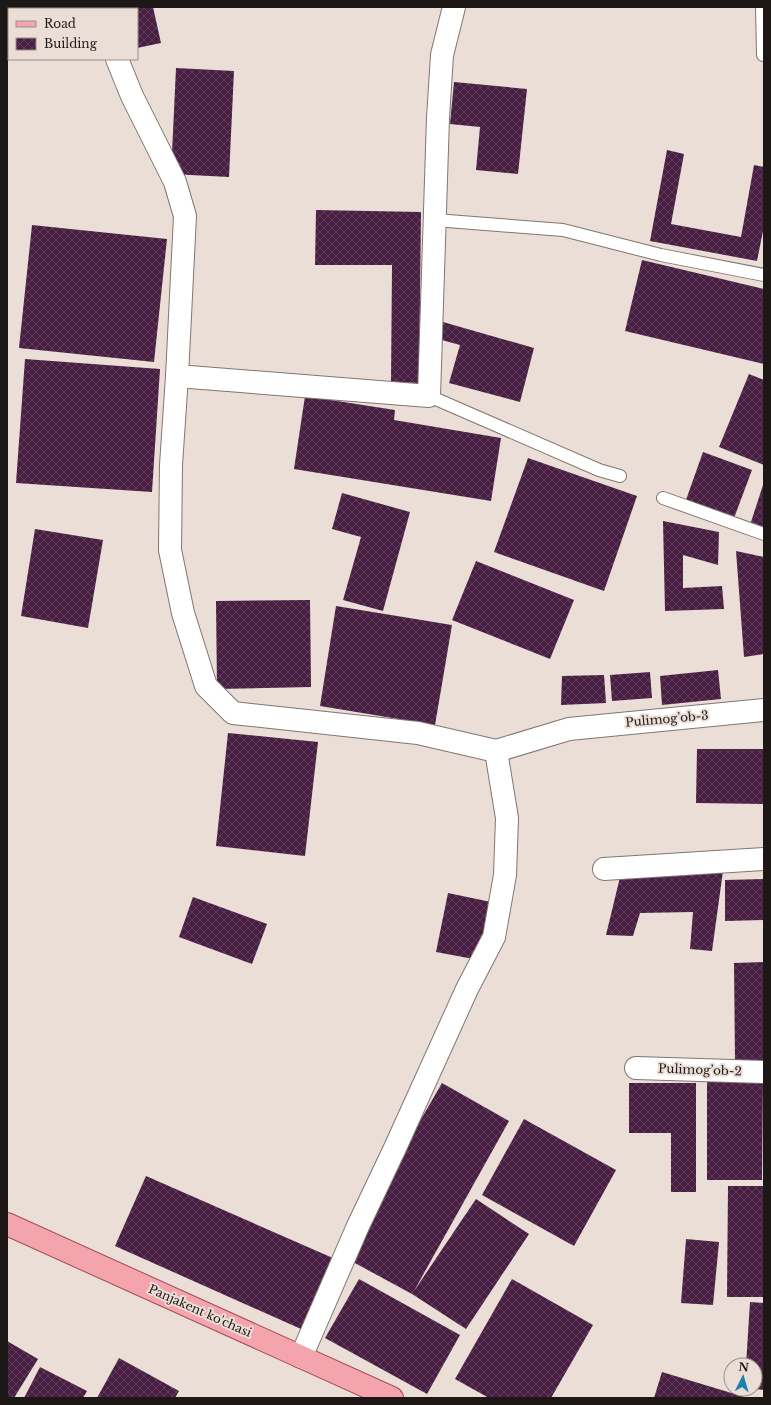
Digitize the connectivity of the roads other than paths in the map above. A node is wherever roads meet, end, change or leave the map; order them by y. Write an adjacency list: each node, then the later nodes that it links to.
1 (454, 7): 5 (street)
2 (762, 7): 3 (lane)
3 (763, 55)
4 (117, 60): 7 (street)
5 (435, 220): 6 (lane); 8 (street)
6 (764, 275)
7 (177, 376): 8 (street); 13 (street)
8 (430, 396): 9 (lane)
9 (620, 476)
10 (663, 498): 11 (lane)
11 (764, 534)
12 (764, 710): 13 (street, Pulimog’ob-3)
13 (496, 751): 19 (street)
14 (764, 859): 15 (street)
15 (604, 869)
16 (636, 1068): 17 (street, Pulimog’ob-2)
17 (764, 1072)
18 (7, 1224): 19 (main road, Panjakent ko'chasi)
19 (301, 1357): 20 (main road, Panjakent ko'chasi)
20 (392, 1398)

